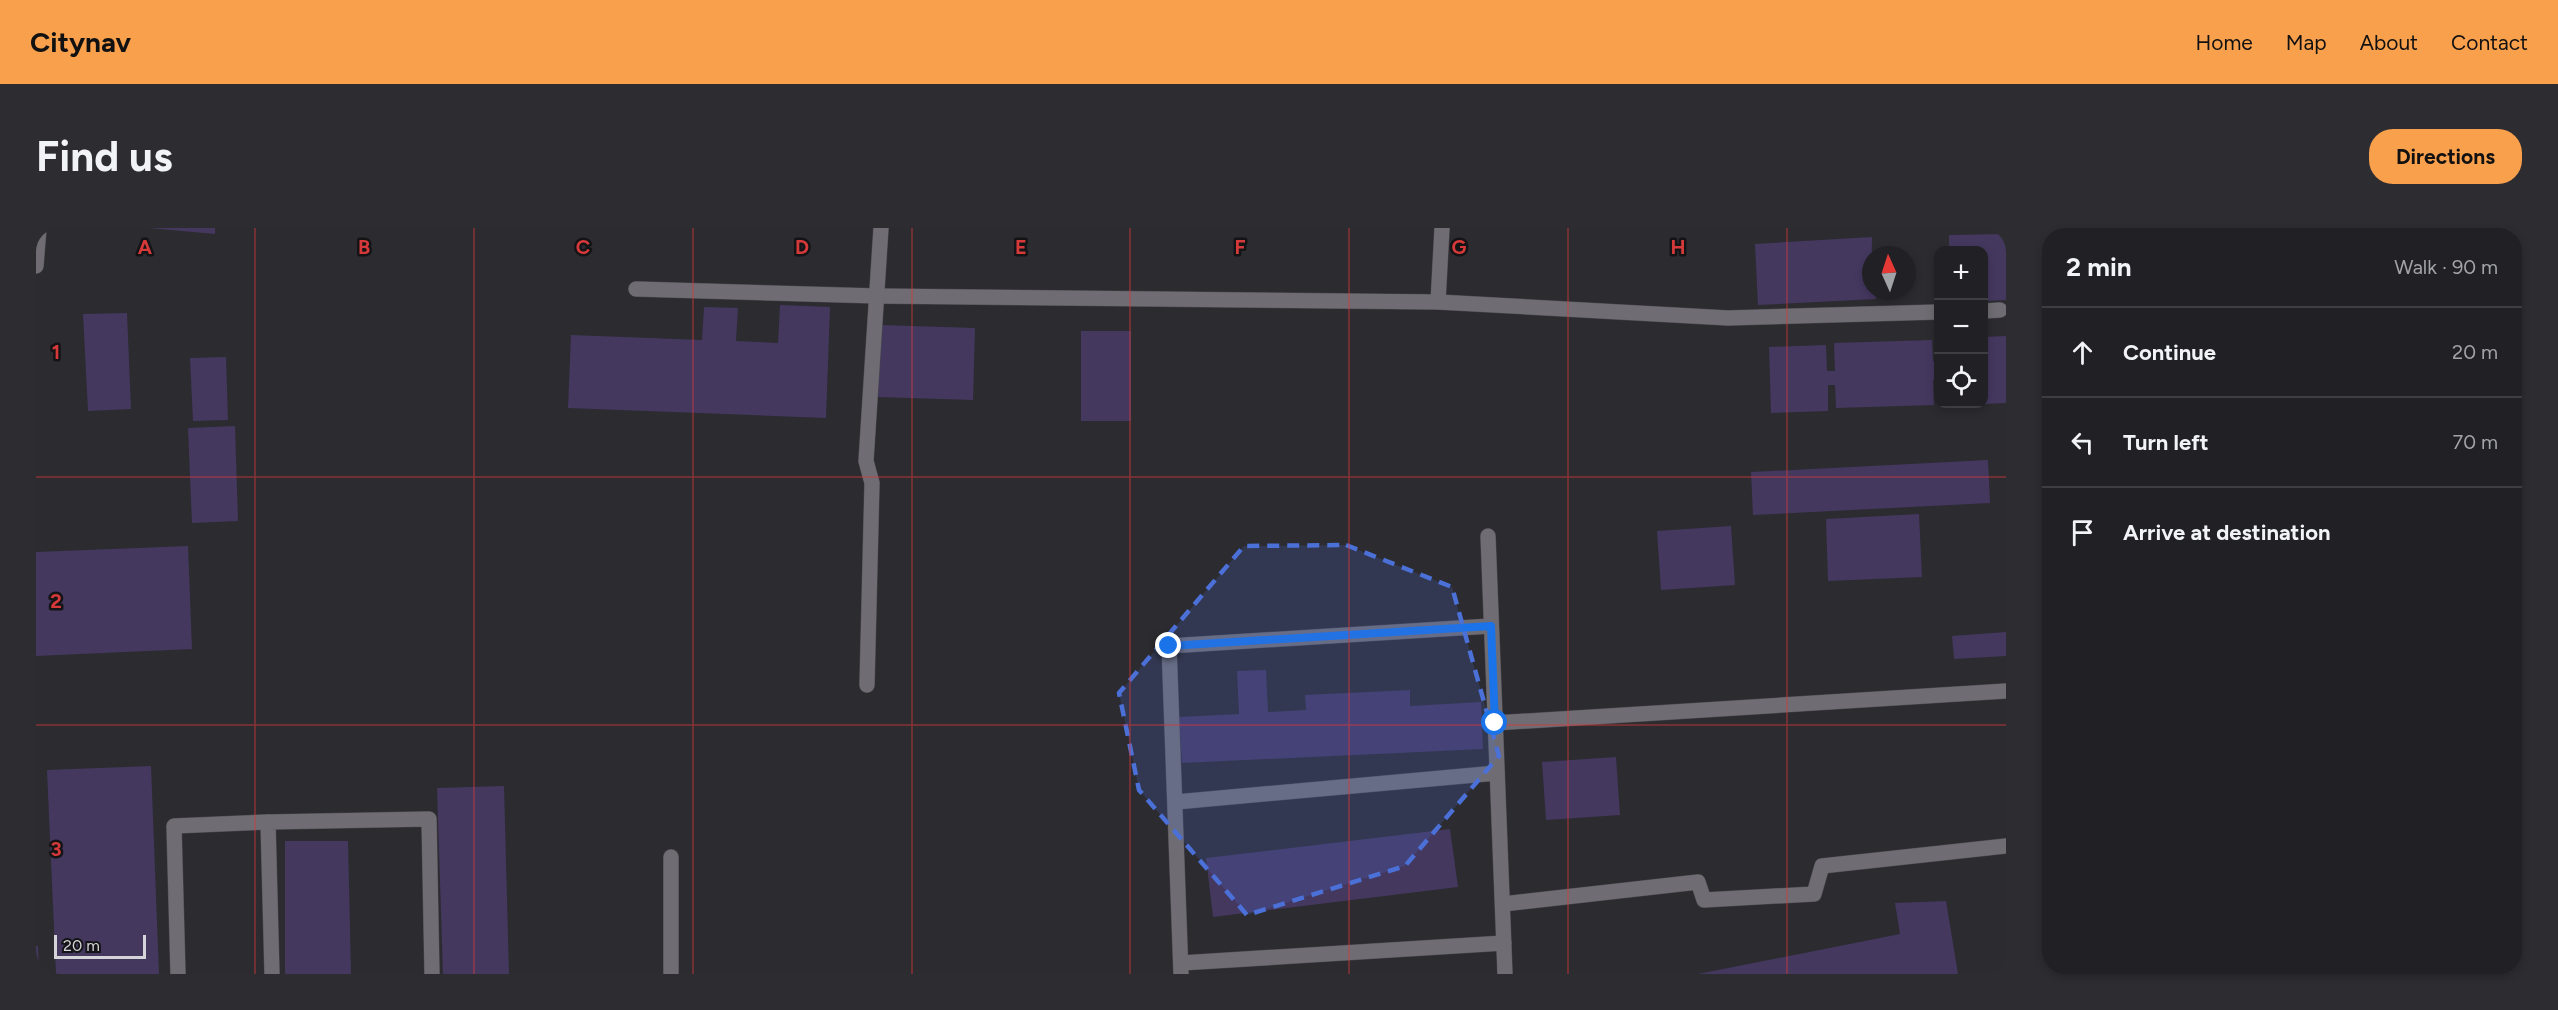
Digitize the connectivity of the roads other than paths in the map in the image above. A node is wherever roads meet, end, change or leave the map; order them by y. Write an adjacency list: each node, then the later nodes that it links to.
1 (39, 228): 4 (street)
2 (881, 228): 6 (street)
3 (1442, 228): 7 (street)
4 (36, 266)
5 (636, 289): 6 (street)
6 (877, 296): 7 (street); 13 (street)
7 (1438, 302): 10 (street)
8 (2000, 310): 9 (street)
9 (1988, 311)
10 (1934, 312)
11 (1488, 537): 12 (street)
12 (1491, 626): 15 (street); 17 (street)
13 (867, 685)
14 (2006, 691): 15 (street)
15 (1495, 723): 16 (street)
16 (1497, 773): 17 (street); 21 (street)
17 (1176, 802): 23 (street)
18 (268, 822): 24 (street); 25 (street); 26 (street)
19 (2006, 846): 21 (street)
20 (671, 857): 27 (street)
21 (1503, 904): 22 (street)
22 (1504, 943): 23 (street); 28 (street)
23 (1181, 969)
24 (178, 974)
25 (272, 974)
26 (432, 974)
27 (671, 974)
28 (1505, 974)

